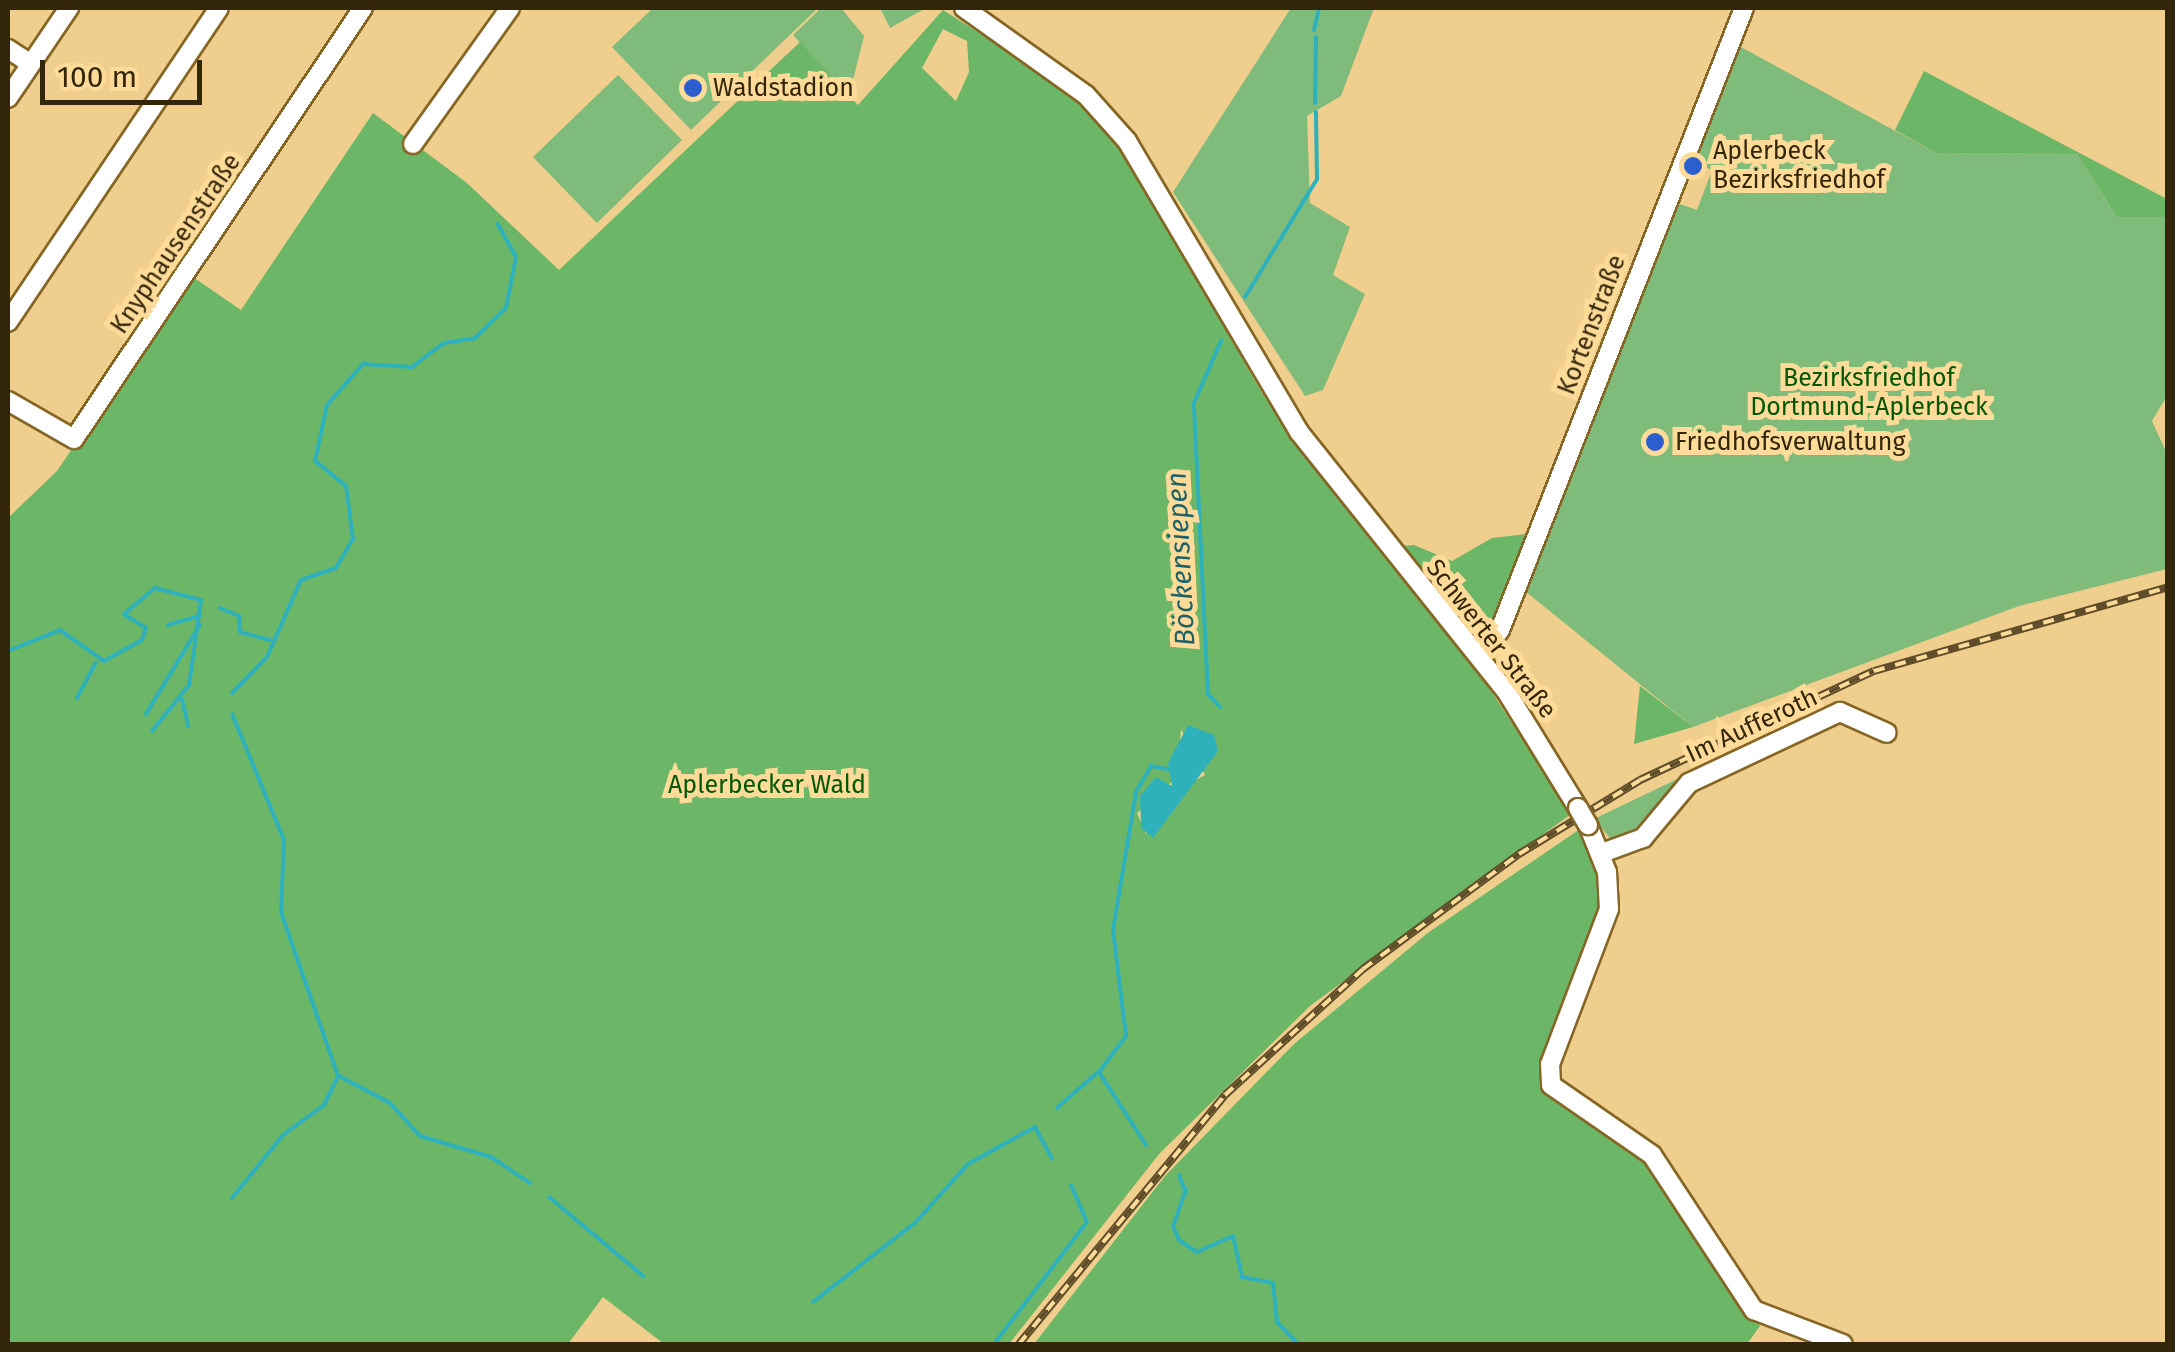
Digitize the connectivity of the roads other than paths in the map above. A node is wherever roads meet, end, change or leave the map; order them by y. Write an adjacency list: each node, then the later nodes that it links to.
1 (69, 8): 8 (street)
2 (219, 8): 11 (street)
3 (363, 8): 12 (street, Knyphausenstraße)
4 (510, 8): 10 (street)
5 (966, 8): 13 (street, Schwerter Straße)
6 (1744, 8): 13 (street, Kortenstraße)
7 (8, 49): 8 (street)
8 (30, 64): 9 (street)
9 (8, 98)
10 (413, 144)
11 (8, 322)
12 (8, 401)
13 (1478, 656): 15 (street, Schwerter Straße, bridge)
14 (1887, 733): 15 (street, Im Aufferoth)
15 (1602, 853): 16 (street, Schwerter Straße)
16 (1842, 1344)

